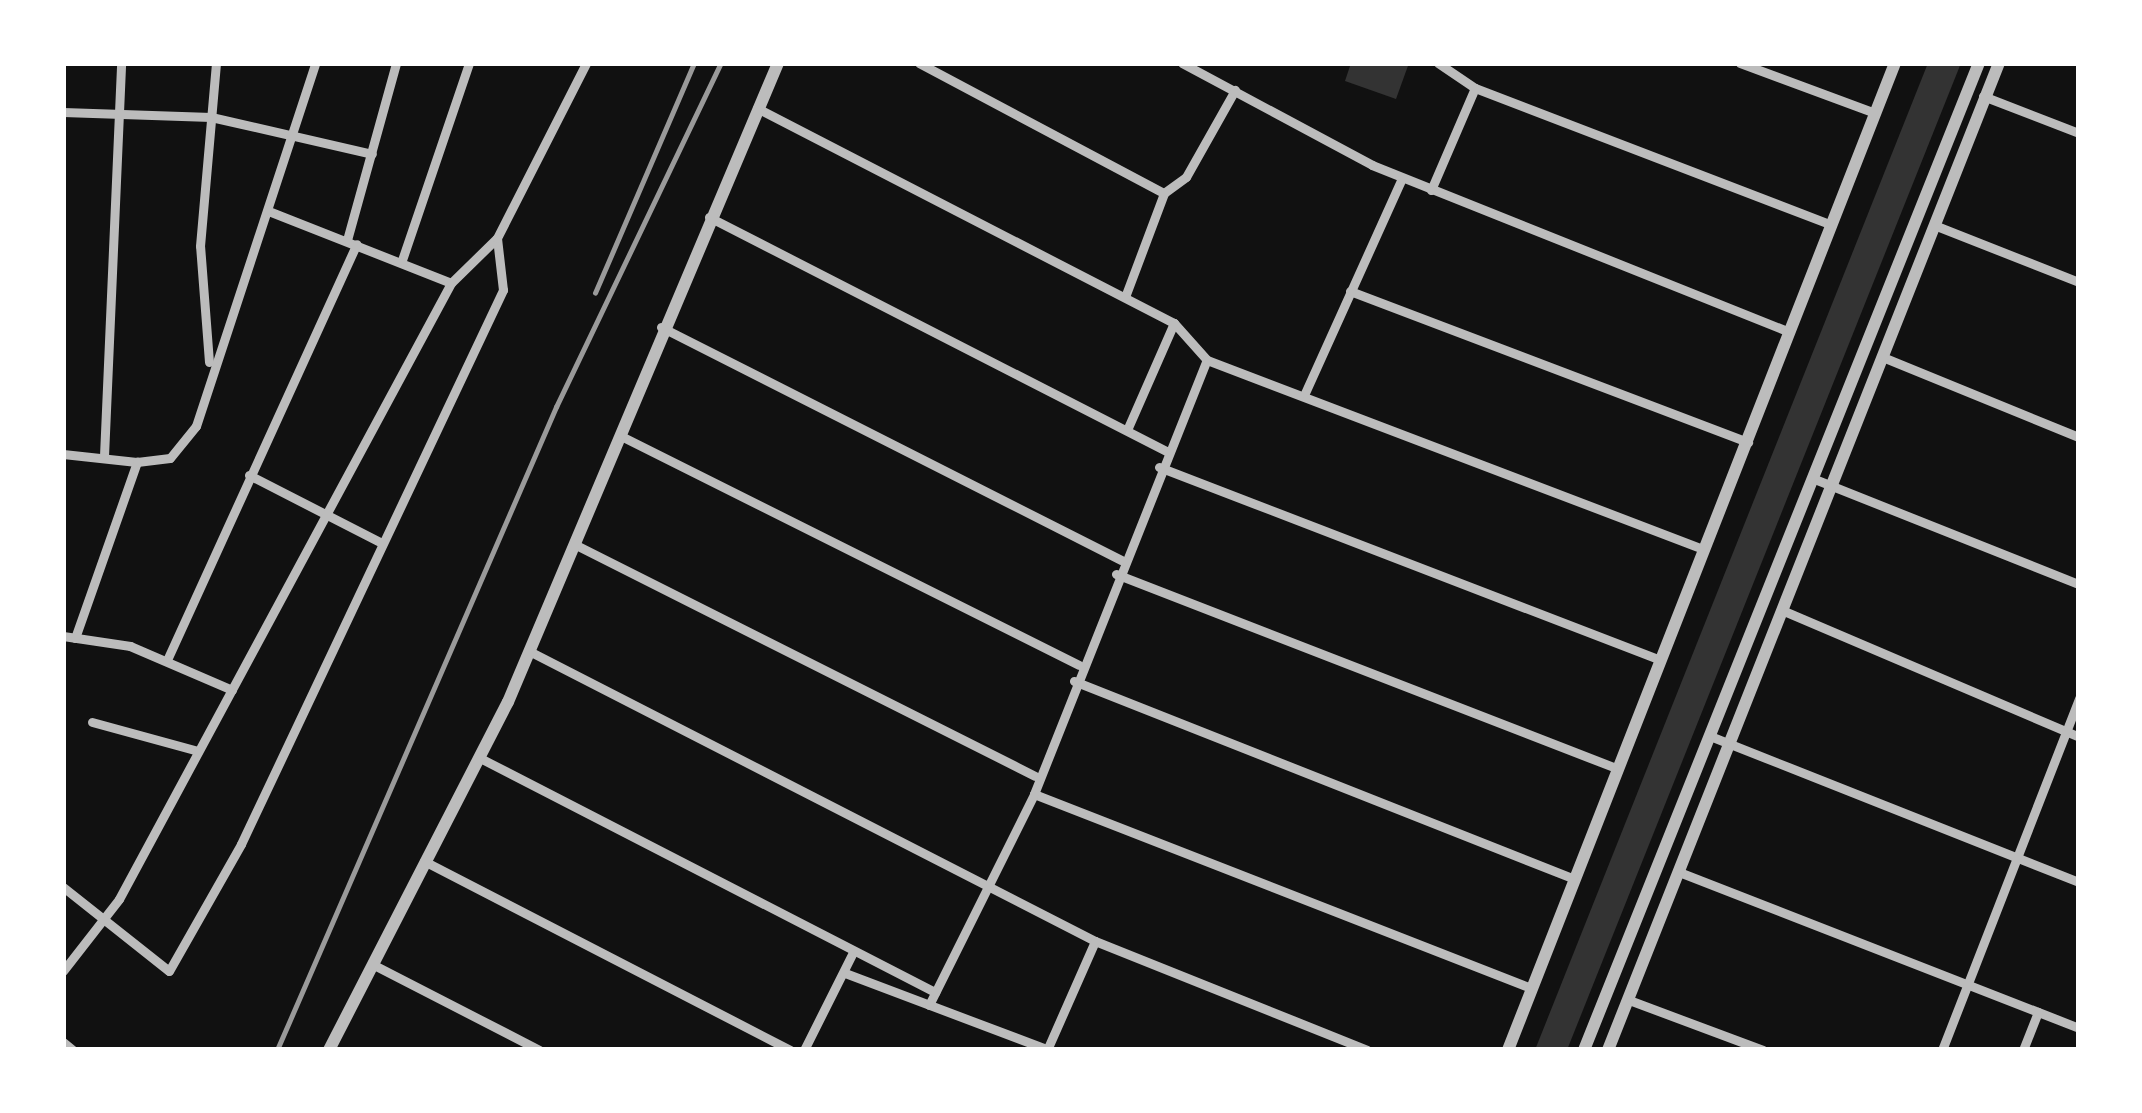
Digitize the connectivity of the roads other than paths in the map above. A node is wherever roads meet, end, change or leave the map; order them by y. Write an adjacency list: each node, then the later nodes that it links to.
1 (121, 63): 20 (street)
2 (215, 63): 22 (street)
3 (316, 63): 23 (street)
4 (396, 63): 25 (street)
5 (469, 63): 35 (street)
6 (586, 63): 33 (street)
7 (778, 63): 18 (street)
8 (919, 63): 28 (street)
9 (1182, 63): 16 (street)
10 (1438, 63): 15 (street)
11 (1740, 63): 21 (street)
12 (1895, 63): 21 (street)
13 (1979, 63): 57 (street)
14 (1999, 63): 17 (street)
15 (1475, 88): 27 (street); 32 (street)
16 (1235, 90): 26 (street); 28 (street)
17 (1983, 96): 24 (street); 31 (street)
18 (757, 108): 30 (street); 39 (street)
19 (63, 112): 20 (street)
20 (119, 113): 22 (street); 53 (street)
21 (1875, 113): 32 (street)
22 (211, 117): 23 (street); 45 (street)
23 (298, 132): 25 (street); 29 (street)
24 (2079, 133)
25 (372, 154): 34 (street)
26 (1402, 178): 27 (street); 38 (street)
27 (1431, 190): 42 (street)
28 (1164, 193): 39 (street)
29 (272, 212): 34 (street); 45 (street)
30 (710, 217): 41 (street); 47 (street)
31 (1934, 224): 36 (street); 43 (street)
32 (1832, 225): 42 (street)
33 (497, 238): 37 (street); 60 (street)
34 (352, 242): 35 (street); 56 (street)
35 (402, 260): 37 (street)
36 (2079, 282)
37 (451, 283): 59 (street)
38 (1350, 291): 46 (street); 50 (street)
39 (1125, 297): 40 (street)
40 (1174, 323): 44 (street); 47 (street)
41 (661, 327): 48 (street); 63 (street)
42 (1789, 332): 50 (street)
43 (1885, 358): 49 (street); 58 (street)
44 (1207, 360): 46 (street); 51 (street)
45 (210, 364): 54 (street)
46 (1305, 393): 62 (street)
47 (1127, 430): 51 (street)
48 (620, 436): 61 (street); 71 (street)
49 (2079, 437)
50 (1748, 442): 62 (street)
51 (1166, 451): 55 (street)
52 (63, 454): 53 (street)
53 (104, 456): 54 (street)
54 (137, 462): 67 (street)
55 (1159, 466): 63 (street); 69 (street)
56 (249, 475): 59 (street); 70 (street)
57 (1812, 478): 58 (street); 77 (street)
58 (1834, 490): 65 (street); 66 (street)
59 (330, 514): 60 (street); 73 (street)
60 (380, 542): 92 (street)
61 (574, 544): 68 (street); 83 (street)
62 (1703, 549): 69 (street)
63 (1121, 560): 64 (street)
64 (1117, 574): 71 (street); 82 (street)
65 (2079, 584)
66 (1784, 611): 76 (street); 79 (street)
67 (69, 637): 70 (street)
68 (529, 651): 81 (street); 91 (street)
69 (1658, 658): 82 (street)
70 (167, 661): 73 (street)
71 (1078, 665): 72 (street)
72 (1074, 681): 83 (street); 88 (street)
73 (232, 690): 80 (street)
74 (2079, 698): 76 (street)
75 (92, 722): 80 (street)
76 (2065, 731): 78 (street); 85 (street)
77 (1710, 736): 79 (street); 114 (street)
78 (2079, 737)
79 (1732, 744): 85 (street); 87 (street)
80 (198, 751): 92 (street)
81 (479, 758): 86 (street); 94 (street)
82 (1616, 768): 88 (street)
83 (1035, 776): 84 (street)
84 (1034, 794): 91 (street); 99 (street)
85 (2013, 857): 89 (street); 98 (street)
86 (424, 861): 95 (street); 109 (street)
87 (1679, 872): 98 (street); 101 (street)
88 (1572, 878): 99 (street)
89 (2079, 882)
90 (63, 887): 92 (street)
91 (986, 887): 93 (street); 100 (street)
92 (106, 916): 96 (street)
93 (1095, 941): 111 (street); 112 (street)
94 (854, 952): 97 (street); 100 (street)
95 (372, 964): 107 (street); 108 (street)
96 (63, 971)
97 (845, 973): 102 (street); 110 (street)
98 (1964, 983): 103 (street); 117 (street)
99 (1531, 988): 113 (street)
100 (935, 992): 102 (street)
101 (1630, 1000): 115 (street); 116 (street)
102 (929, 1005): 111 (street)
103 (2038, 1012): 104 (street); 118 (street)
104 (2079, 1028)
105 (63, 1042): 106 (street)
106 (73, 1050)
107 (329, 1050)
108 (539, 1050)
109 (790, 1050)
110 (805, 1050)
111 (1048, 1050)
112 (1367, 1050)
113 (1508, 1050)
114 (1584, 1050)
115 (1608, 1050)
116 (1762, 1050)
117 (1942, 1050)
118 (2023, 1050)

